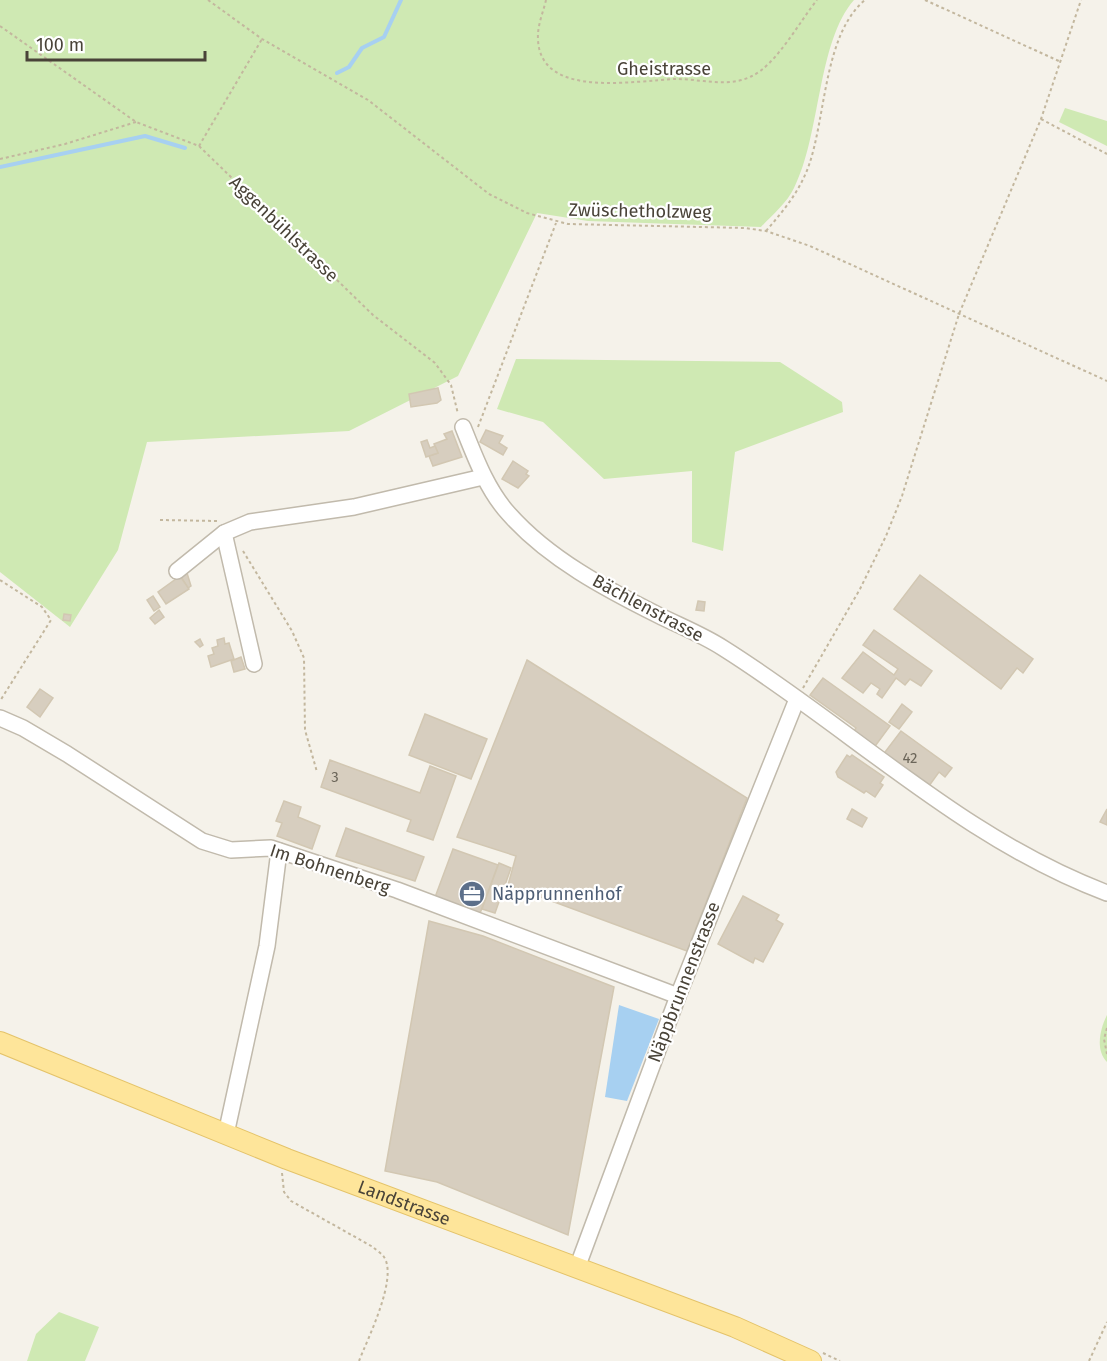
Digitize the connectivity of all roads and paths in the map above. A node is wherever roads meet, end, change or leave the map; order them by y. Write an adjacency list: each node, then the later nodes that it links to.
1 (208, 0): 8 (path, Zwüschetholzweg)
2 (546, 0): 3 (path, Gheistrasse)
3 (817, 0)
4 (865, 0): 16 (path)
5 (925, 0): 9 (path)
6 (1082, 1): 9 (path)
7 (0, 26): 11 (path, Aggenbühlstrasse)
8 (262, 39): 12 (path); 15 (path, Zwüschetholzweg)
9 (1061, 62): 10 (path)
10 (1041, 119): 13 (path); 17 (path)
11 (136, 122): 12 (path, Aggenbühlstrasse); 14 (path)
12 (199, 146): 19 (path, Aggenbühlstrasse)
13 (1107, 154)
14 (0, 159)
15 (556, 223): 16 (path, Zwüschetholzweg); 19 (path)
16 (766, 231): 17 (path, Zwüschetholzweg)
17 (959, 314): 18 (path, Zwüschetholzweg); 26 (path)
18 (1107, 381)
19 (465, 433): 20 (street)
20 (483, 477): 22 (street); 26 (street, Bächlenstrasse)
21 (160, 520): 22 (path)
22 (226, 528): 23 (street); 25 (street); 29 (path)
23 (177, 571)
24 (0, 580): 27 (path)
25 (254, 664)
26 (797, 699): 31 (street, Bächlenstrasse); 32 (street, Näppbrunnenstrasse)
27 (0, 701)
28 (0, 718): 30 (street, Im Bohnenberg)
29 (317, 771)
30 (279, 851): 32 (street, Im Bohnenberg); 36 (street)
31 (1107, 893)
32 (678, 996): 38 (street, Näppbrunnenstrasse)
33 (1107, 1028): 35 (path)
34 (0, 1042): 36 (main road, Landstrasse)
35 (1107, 1054)
36 (226, 1134): 37 (main road, Landstrasse)
37 (287, 1158): 38 (main road, Landstrasse); 40 (path)
38 (577, 1268): 41 (main road, Landstrasse)
39 (1107, 1322): 42 (path)
40 (358, 1361)
41 (811, 1361)
42 (1089, 1361)

